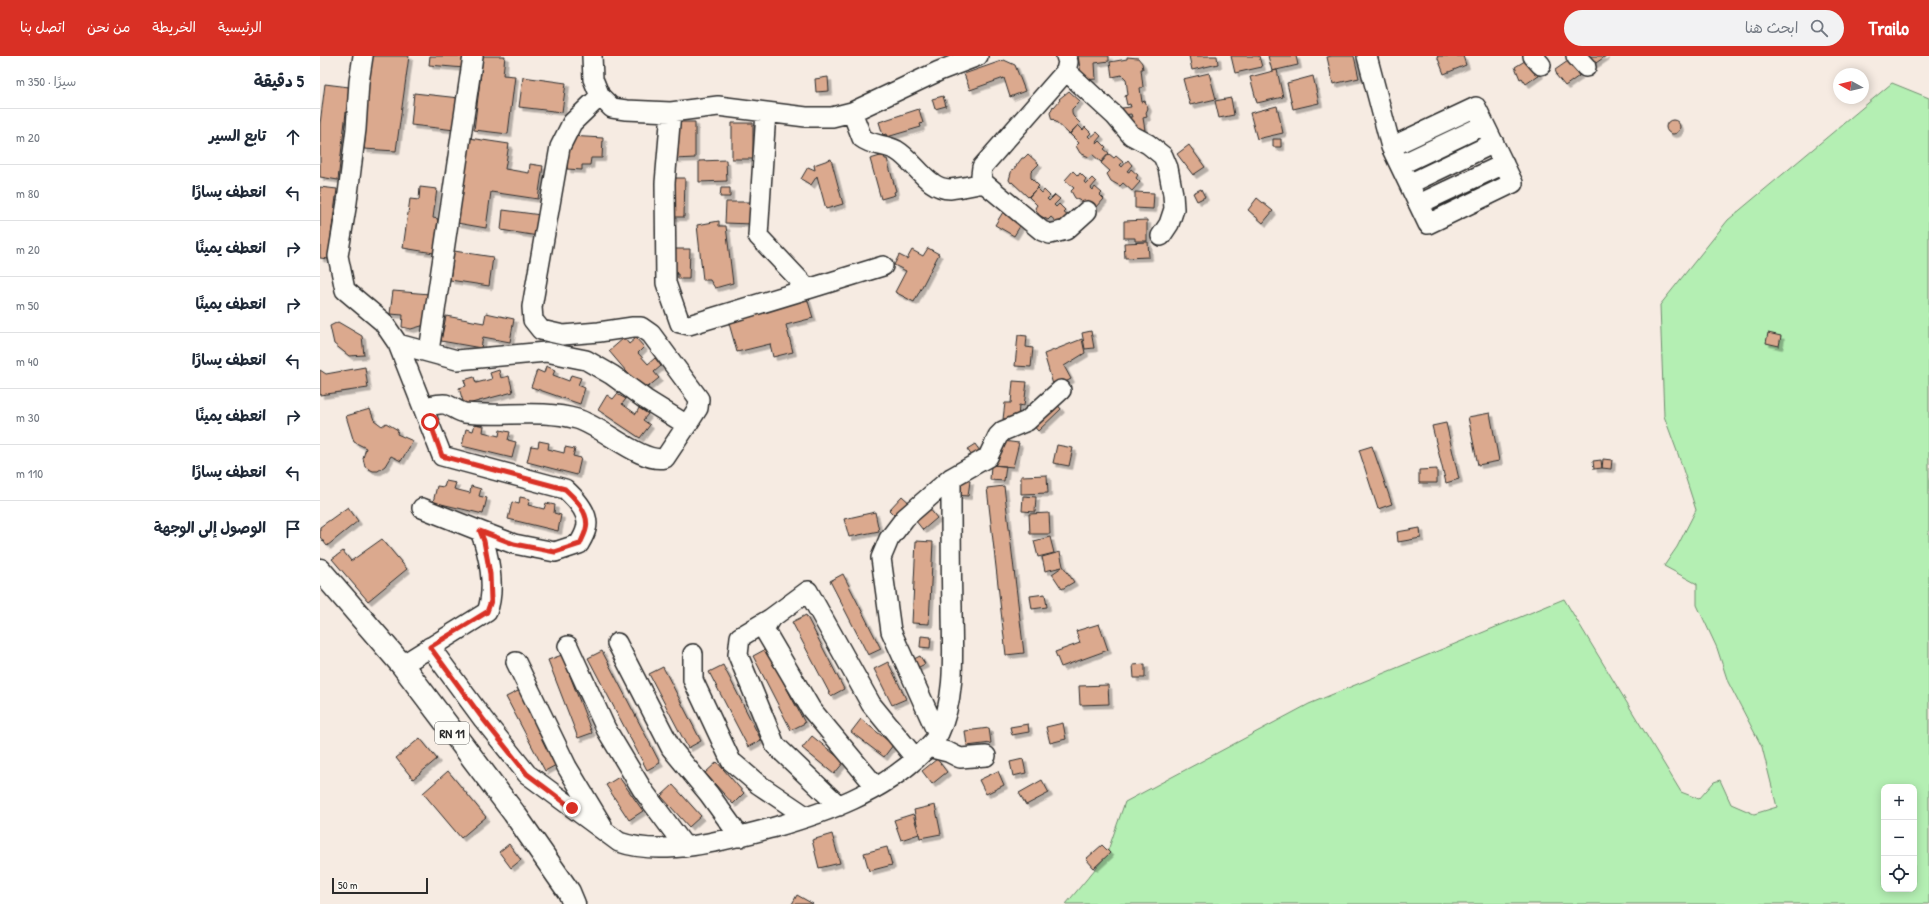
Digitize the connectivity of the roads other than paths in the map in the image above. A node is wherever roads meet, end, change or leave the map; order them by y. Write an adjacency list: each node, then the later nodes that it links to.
1 (363, 56): 21 (street)
2 (472, 56): 22 (street)
3 (592, 56): 7 (street)
4 (978, 56): 10 (street)
5 (1367, 56): 13 (street)
6 (1066, 63): 15 (street); 18 (street)
7 (600, 96): 8 (street); 25 (street)
8 (671, 112): 9 (street); 20 (street)
9 (766, 112): 10 (street); 20 (street)
10 (852, 112): 15 (street)
11 (1484, 124): 12 (street); 13 (street); 14 (street)
12 (1494, 143): 16 (street); 16 (street)
13 (1391, 147): 14 (street)
14 (1400, 165): 16 (street)
15 (984, 183): 17 (street)
16 (1409, 184)
17 (1087, 211)
18 (1161, 236)
19 (883, 266): 20 (street)
20 (808, 289)
21 (398, 344): 22 (street); 24 (street)
22 (429, 351): 25 (street)
23 (1061, 390): 26 (street)
24 (424, 407): 25 (street); 28 (street)
25 (687, 425)
26 (951, 478): 37 (street); 37 (street)
27 (422, 508): 28 (street)
28 (480, 531): 33 (street)
29 (320, 570): 36 (main road, RN 11)
30 (770, 619): 37 (street); 39 (street); 40 (street)
31 (617, 643): 43 (street)
32 (568, 646): 44 (street)
33 (430, 647): 36 (street); 42 (street)
34 (693, 654): 41 (street)
35 (516, 662): 42 (street)
36 (402, 665): 45 (main road, RN 11)
37 (927, 747): 38 (street); 39 (street)
38 (986, 756)
39 (876, 787): 40 (street)
40 (839, 806): 41 (street)
41 (807, 818): 43 (street)
42 (605, 831): 44 (street)
43 (740, 837): 44 (street)
44 (685, 846)
45 (574, 904)

